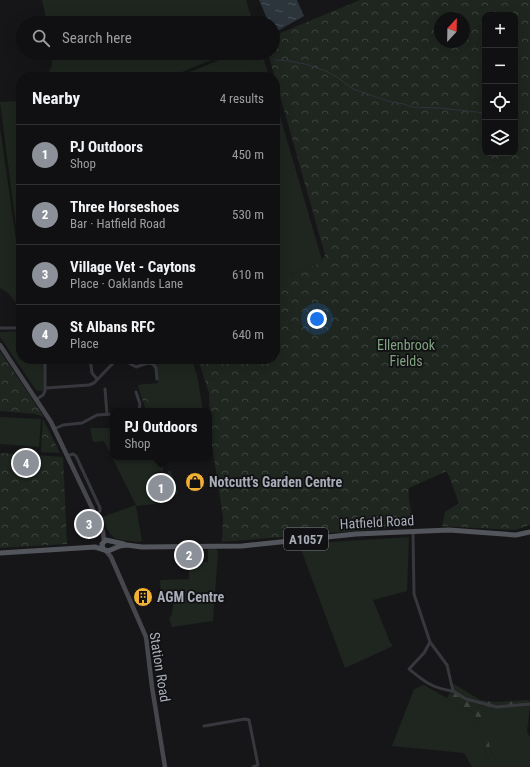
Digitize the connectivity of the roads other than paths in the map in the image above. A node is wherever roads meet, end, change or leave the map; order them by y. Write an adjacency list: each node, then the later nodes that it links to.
1 (0, 328): 2 (street)
2 (16, 328)
3 (0, 345): 15 (street)
4 (45, 364): 12 (street)
5 (91, 364): 10 (street)
6 (112, 364): 10 (street)
7 (131, 364): 8 (street)
8 (145, 364)
9 (153, 364): 11 (street)
10 (97, 379): 12 (street)
11 (157, 379)
12 (46, 388): 15 (street)
13 (105, 389): 17 (street)
14 (136, 392): 16 (street)
15 (37, 399): 19 (street)
16 (140, 408)
17 (106, 414): 18 (street); 19 (street)
18 (110, 414)
19 (54, 429): 20 (street)
20 (67, 456): 21 (street); 21 (street)
21 (95, 514): 22 (street)
22 (103, 532): 25 (street); 26 (street)
23 (413, 532): 24 (main road, Hatfield Road / A1057); 27 (main road, Hatfield Road / A1057); 31 (street)
24 (530, 532)
25 (111, 540): 26 (main road); 27 (main road, Hatfield Road / A1057); 29 (main road)
26 (103, 542): 28 (main road, Hatfield Road / A1057); 29 (main road)
27 (127, 545): 29 (main road, Hatfield Road / A1057)
28 (95, 547): 29 (main road, Hatfield Road / A1057); 30 (main road, Hatfield Road / A1057)
29 (108, 549): 35 (street, Station Road)
30 (0, 553)
31 (430, 642): 32 (street); 32 (street)
32 (452, 691): 33 (street)
33 (530, 704)
34 (204, 726): 36 (street)
35 (165, 765)
36 (253, 767)

